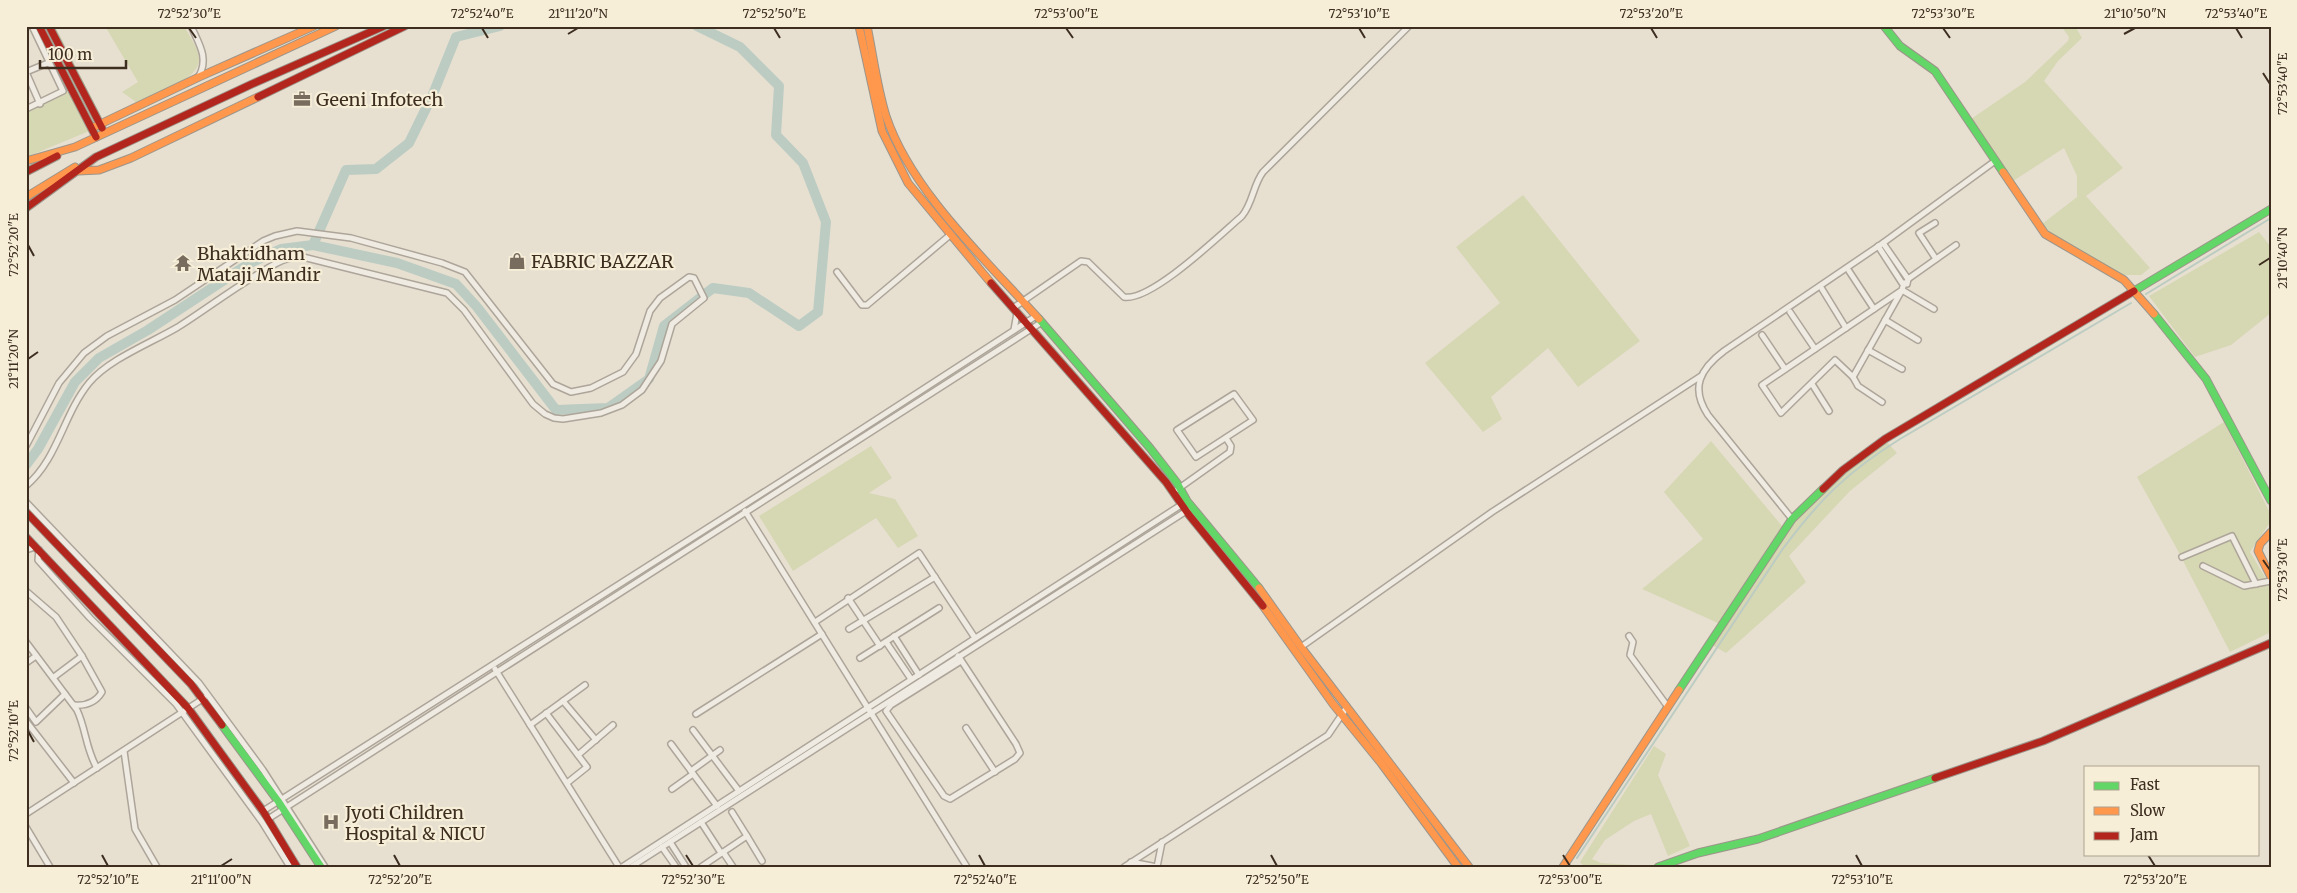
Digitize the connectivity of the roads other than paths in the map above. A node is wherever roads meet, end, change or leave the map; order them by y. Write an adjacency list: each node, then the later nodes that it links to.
1 (39, 26): 23 (main road)
2 (49, 26): 22 (main road)
3 (191, 26): 17 (street)
4 (314, 26): 13 (main road)
5 (336, 26): 14 (main road)
6 (384, 26): 27 (main road)
7 (405, 26): 31 (main road)
8 (859, 26): 33 (main road)
9 (867, 26): 30 (main road)
10 (1408, 26): 48 (street)
11 (1884, 26): 29 (main road)
12 (29, 27): 15 (street)
13 (293, 35): 14 (main road); 17 (main road)
14 (303, 40): 19 (main road)
15 (48, 63): 16 (street); 20 (street)
16 (26, 72): 20 (street)
17 (199, 77): 18 (main road)
18 (170, 91): 19 (main road); 22 (main road)
19 (179, 98): 24 (main road)
20 (40, 104): 21 (street)
21 (27, 106)
22 (100, 124): 23 (main road); 24 (main road)
23 (92, 128): 25 (main road)
24 (105, 133): 25 (main road)
25 (96, 137): 26 (main road)
26 (75, 146): 28 (main road); 32 (main road)
27 (96, 158): 31 (main road); 34 (main road)
28 (27, 160)
29 (1996, 161): 39 (street); 47 (main road)
30 (911, 170): 33 (main road); 48 (main road)
31 (78, 171): 35 (main road)
32 (26, 172)
33 (903, 174): 38 (main road)
34 (26, 197)
35 (26, 208)
36 (2271, 209): 47 (main road)
37 (1935, 223): 41 (street)
38 (950, 235): 43 (street); 51 (main road)
39 (1880, 245): 44 (street); 66 (street)
40 (1956, 246): 41 (street)
41 (1936, 260): 44 (street)
42 (1849, 271): 49 (street)
43 (837, 272)
44 (1906, 281): 46 (street)
45 (1822, 289): 57 (street)
46 (1902, 290): 49 (street); 50 (street); 54 (street)
47 (2133, 290): 75 (main road); 81 (main road)
48 (1022, 301): 51 (street); 53 (main road)
49 (1874, 309): 57 (street)
50 (1934, 309)
51 (1015, 310): 56 (main road); 59 (street)
52 (1790, 312): 62 (street)
53 (1036, 316): 55 (main road); 56 (street)
54 (1885, 320): 61 (street); 63 (street)
55 (1042, 322): 58 (street); 74 (main road)
56 (1025, 323): 58 (main road); 59 (street)
57 (1846, 328): 62 (street)
58 (1031, 329): 74 (main road); 80 (street)
59 (1014, 330): 77 (street)
60 (1762, 334): 64 (street)
61 (1918, 340)
62 (1815, 349): 64 (street)
63 (1868, 350): 65 (street); 67 (street)
64 (1786, 369): 68 (street)
65 (1902, 370)
66 (1701, 376): 81 (street); 106 (street)
67 (1853, 377): 68 (street); 69 (street)
68 (1812, 384): 70 (street)
69 (1882, 402)
70 (1830, 411)
71 (1226, 438): 71 (street); 74 (street)
72 (26, 446): 73 (street)
73 (26, 486)
74 (1176, 489): 78 (main road)
75 (2271, 501)
76 (26, 502): 120 (street)
77 (742, 506): 80 (street); 113 (street)
78 (1187, 506): 101 (street); 106 (main road); 111 (street); 130 (main road)
79 (26, 512): 120 (main road)
80 (746, 512): 96 (street); 114 (street)
81 (1792, 519): 123 (main road)
82 (2271, 532): 89 (main road)
83 (26, 537): 84 (main road)
84 (37, 548): 85 (street); 126 (main road)
85 (26, 550)
86 (2182, 557): 91 (street)
87 (2202, 566): 91 (street)
88 (935, 577): 93 (street); 95 (street); 101 (street)
89 (2271, 577)
90 (2271, 581): 91 (street)
91 (2256, 584)
92 (26, 591): 109 (street)
93 (848, 598): 95 (street); 96 (street)
94 (939, 608): 99 (street)
95 (863, 621): 97 (street); 105 (street)
96 (815, 622): 98 (street)
97 (849, 630)
98 (822, 634): 127 (street); 129 (street)
99 (894, 636): 103 (street); 115 (street)
100 (1629, 636): 123 (street)
101 (975, 638): 107 (street)
102 (26, 642): 108 (street)
103 (886, 642): 105 (street); 117 (street)
104 (2271, 643): 188 (main road)
105 (880, 646): 110 (street)
106 (1301, 647): 125 (main road)
107 (955, 651): 111 (street); 115 (street)
108 (36, 656): 112 (street); 116 (street)
109 (82, 656): 116 (street); 122 (street)
110 (860, 658)
111 (960, 659): 127 (street); 138 (street); 148 (street)
112 (26, 663)
113 (492, 665): 114 (street); 153 (street)
114 (496, 672): 133 (street); 155 (street)
115 (919, 674): 117 (street)
116 (54, 677): 119 (street)
117 (911, 680): 127 (street)
118 (585, 685): 121 (street)
119 (65, 694): 122 (street); 132 (street)
120 (205, 697): 126 (street); 153 (main road)
121 (563, 701): 128 (street); 140 (street)
122 (74, 705): 146 (street)
123 (1668, 707): 169 (main road)
124 (26, 708): 132 (street)
125 (1347, 708): 130 (street); 186 (main road)
126 (185, 710): 143 (street); 156 (main road); 172 (street)
127 (871, 710): 139 (street); 152 (street); 160 (street)
128 (546, 713): 133 (street); 144 (street)
129 (696, 714)
130 (1342, 716): 164 (street); 185 (main road)
131 (26, 721): 134 (street)
132 (36, 722): 134 (street)
133 (530, 725): 150 (street)
134 (30, 726): 149 (street)
135 (613, 726): 140 (street)
136 (966, 728): 148 (street)
137 (694, 730): 145 (street)
138 (900, 731): 139 (street); 148 (street)
139 (888, 738): 182 (street)
140 (596, 740): 144 (street)
141 (671, 744): 147 (street)
142 (720, 750): 145 (street)
143 (124, 751): 146 (street); 171 (street)
144 (578, 755): 150 (street)
145 (712, 755): 147 (street); 152 (street)
146 (97, 768): 149 (street)
147 (692, 772): 151 (street); 154 (street)
148 (995, 772)
149 (74, 783): 158 (street)
150 (567, 783): 176 (street)
151 (672, 789)
152 (739, 791): 154 (street)
153 (280, 800): 155 (main road); 156 (street)
154 (717, 806): 176 (street)
155 (284, 807): 159 (street); 174 (main road); 175 (street)
156 (263, 811): 159 (main road)
157 (732, 812): 162 (street)
158 (26, 814)
159 (268, 818): 173 (main road)
160 (701, 822): 163 (street); 166 (street)
161 (26, 827): 170 (street)
162 (747, 836): 166 (street); 167 (street)
163 (670, 842): 165 (street); 179 (street)
164 (1162, 842): 168 (street); 184 (street)
165 (662, 847): 177 (street); 178 (street)
166 (722, 852): 180 (street); 181 (street)
167 (762, 861)
168 (1131, 862): 183 (street); 184 (street)
169 (1571, 864): 187 (main road)
170 (50, 867)
171 (156, 867)
172 (290, 867)
173 (297, 867)
174 (321, 867)
175 (325, 867)
176 (621, 867)
177 (631, 867)
178 (676, 867)
179 (686, 867)
180 (701, 867)
181 (734, 867)
182 (968, 867)
183 (1124, 867)
184 (1157, 867)
185 (1458, 867)
186 (1470, 867)
187 (1563, 867)
188 (1658, 867)

